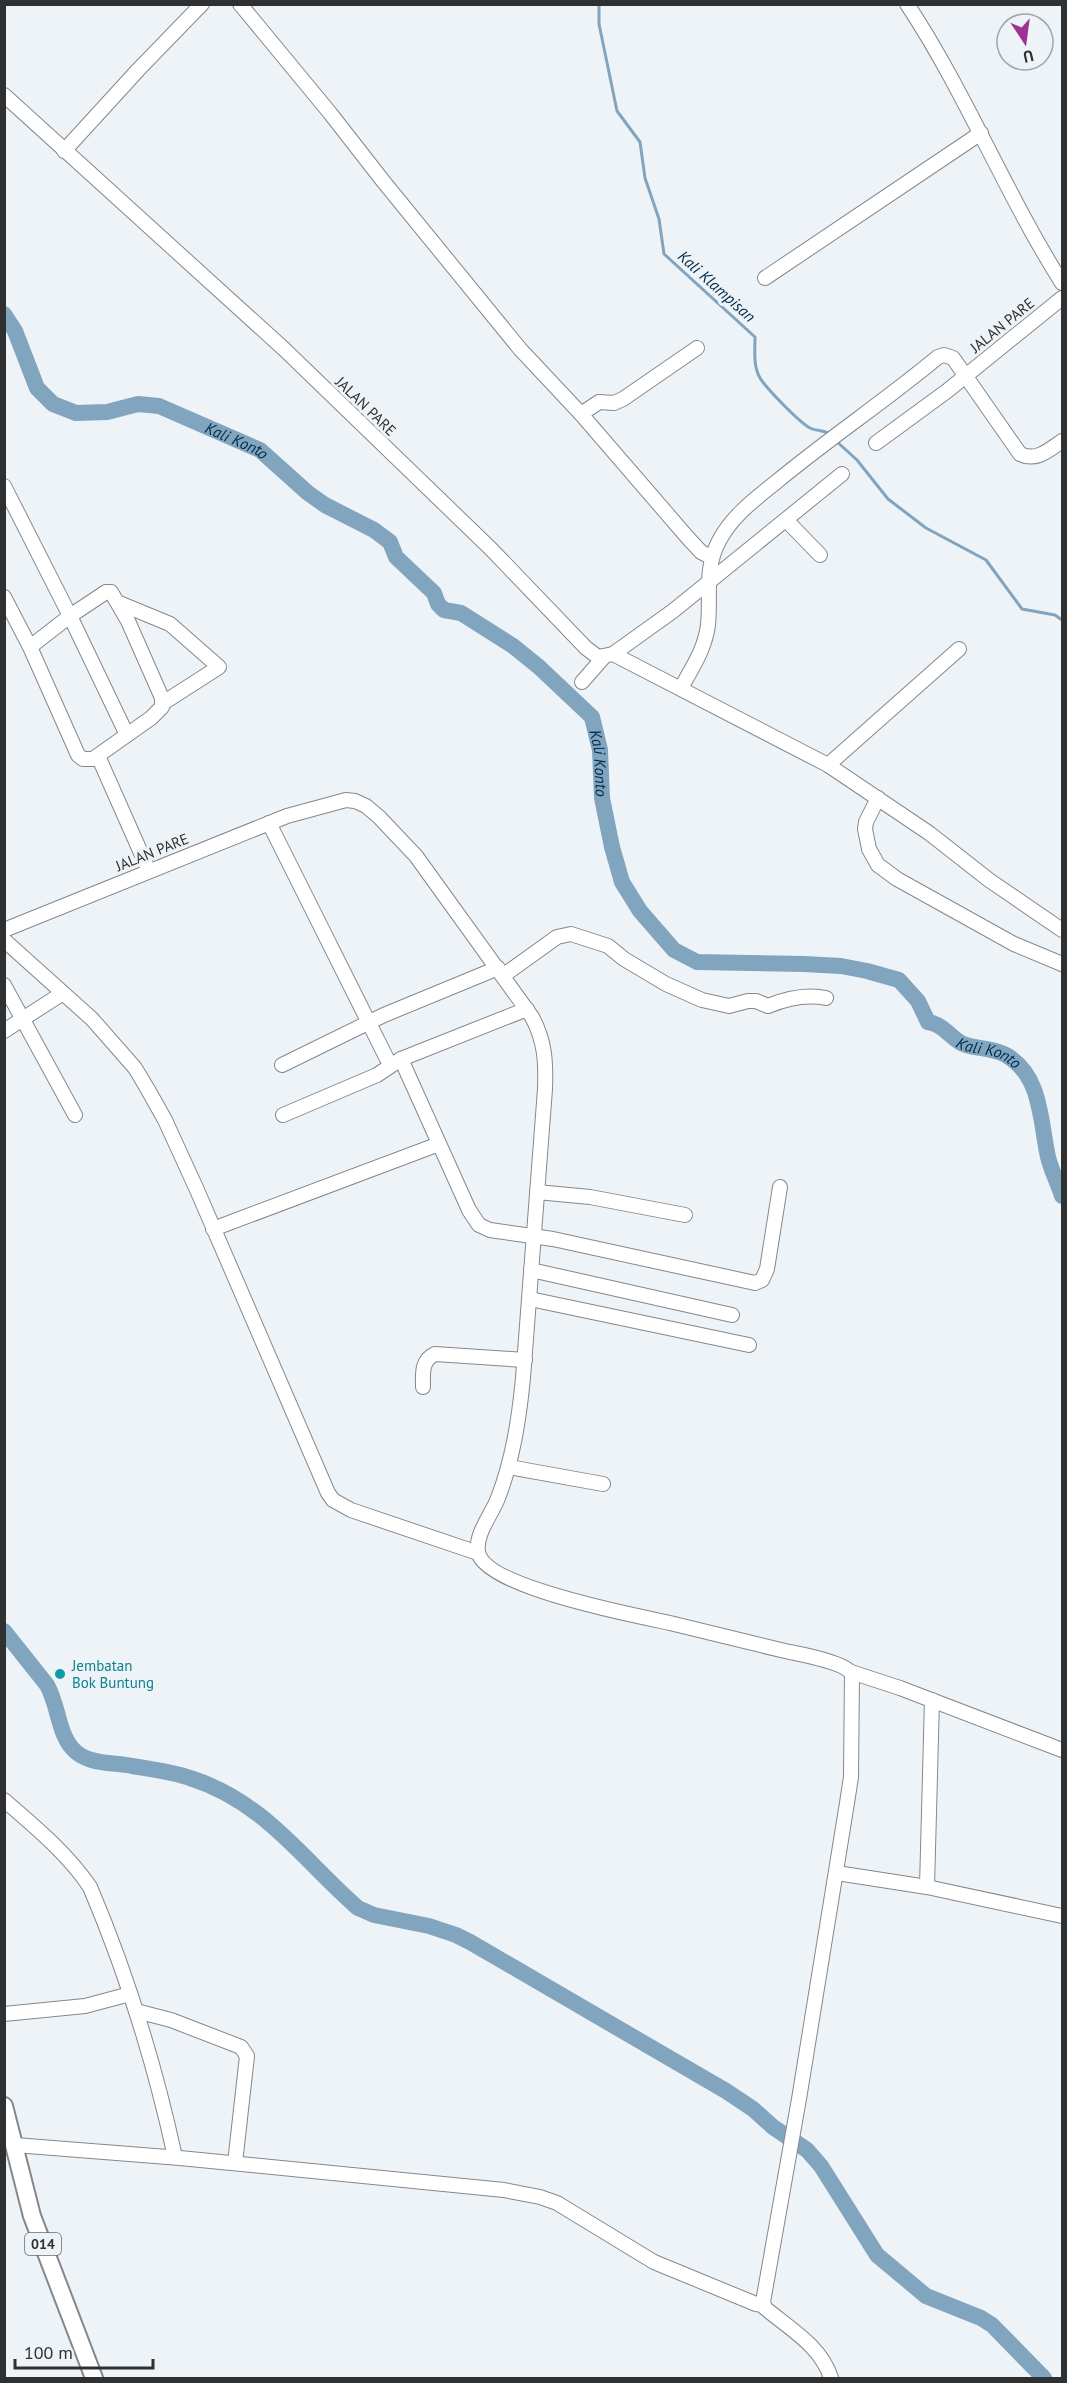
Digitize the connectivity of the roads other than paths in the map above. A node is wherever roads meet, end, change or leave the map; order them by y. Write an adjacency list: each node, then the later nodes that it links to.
1 (202, 4): 6 (street)
2 (240, 4): 12 (street)
3 (907, 4): 5 (street)
4 (4, 95): 6 (street, JALAN PARE)
5 (981, 134): 7 (street); 8 (street)
6 (64, 151): 26 (street, JALAN PARE)
7 (765, 278)
8 (1062, 283)
9 (1062, 298): 11 (street, JALAN PARE)
10 (697, 348): 12 (street)
11 (966, 375): 13 (street); 14 (street); 19 (street, JALAN PARE)
12 (581, 414): 19 (street)
13 (1062, 441)
14 (876, 444)
15 (842, 474): 17 (street)
16 (4, 486): 23 (street)
17 (786, 520): 18 (street); 20 (street)
18 (820, 555)
19 (711, 557): 20 (street)
20 (707, 583): 26 (street); 28 (street)
21 (4, 597): 24 (street)
22 (119, 603): 23 (street); 29 (street); 29 (street)
23 (70, 616): 24 (street); 30 (street)
24 (30, 647): 31 (street)
25 (959, 649): 32 (street)
26 (608, 656): 27 (street); 28 (street, JALAN PARE)
27 (582, 682)
28 (681, 688): 32 (street, JALAN PARE)
29 (163, 703): 30 (street)
30 (127, 735): 31 (street)
31 (98, 756): 35 (street)
32 (828, 765): 33 (street, JALAN PARE)
33 (878, 798): 37 (street, JALAN PARE); 39 (street)
34 (269, 823): 35 (street, JALAN PARE); 40 (street, JALAN PARE); 46 (street)
35 (149, 871): 36 (street, JALAN PARE)
36 (4, 930)
37 (1062, 930)
38 (4, 940): 42 (street)
39 (1062, 964)
40 (501, 972): 43 (street); 44 (street, JALAN PARE); 46 (street)
41 (4, 985): 45 (street)
42 (63, 993): 45 (street); 56 (street)
43 (825, 998)
44 (527, 1009): 48 (street); 54 (street, JALAN PARE)
45 (22, 1021): 47 (street); 50 (street)
46 (369, 1023): 48 (street); 49 (street)
47 (4, 1031)
48 (395, 1062): 51 (street); 52 (street)
49 (282, 1065)
50 (75, 1115)
51 (283, 1115)
52 (439, 1144): 56 (street); 57 (street)
53 (780, 1187): 57 (street)
54 (537, 1192): 55 (street); 57 (street, JALAN PARE)
55 (685, 1215)
56 (213, 1229): 68 (street)
57 (533, 1236): 58 (street, JALAN PARE)
58 (531, 1270): 59 (street, JALAN PARE); 60 (street)
59 (530, 1299): 62 (street); 64 (street, JALAN PARE)
60 (710, 1311): 61 (street); 62 (street)
61 (732, 1316)
62 (705, 1336): 63 (street)
63 (749, 1346)
64 (525, 1360): 65 (street); 66 (street, JALAN PARE)
65 (423, 1387)
66 (509, 1467): 67 (street); 68 (street, JALAN PARE)
67 (603, 1485)
68 (478, 1553): 69 (street)
69 (851, 1672): 70 (street); 73 (street)
70 (933, 1700): 71 (street); 74 (street)
71 (1062, 1750)
72 (4, 1800): 76 (street)
73 (837, 1873): 74 (street); 83 (street)
74 (927, 1887): 75 (street)
75 (1062, 1916)
76 (130, 1995): 77 (street); 78 (street)
77 (136, 2011): 81 (street); 82 (street)
78 (4, 2014)
79 (4, 2106): 80 (main road, 014)
80 (15, 2145): 81 (street); 84 (main road, 014)
81 (175, 2157): 82 (street)
82 (235, 2163): 83 (street)
83 (763, 2304): 85 (street)
84 (94, 2379)
85 (831, 2379)

